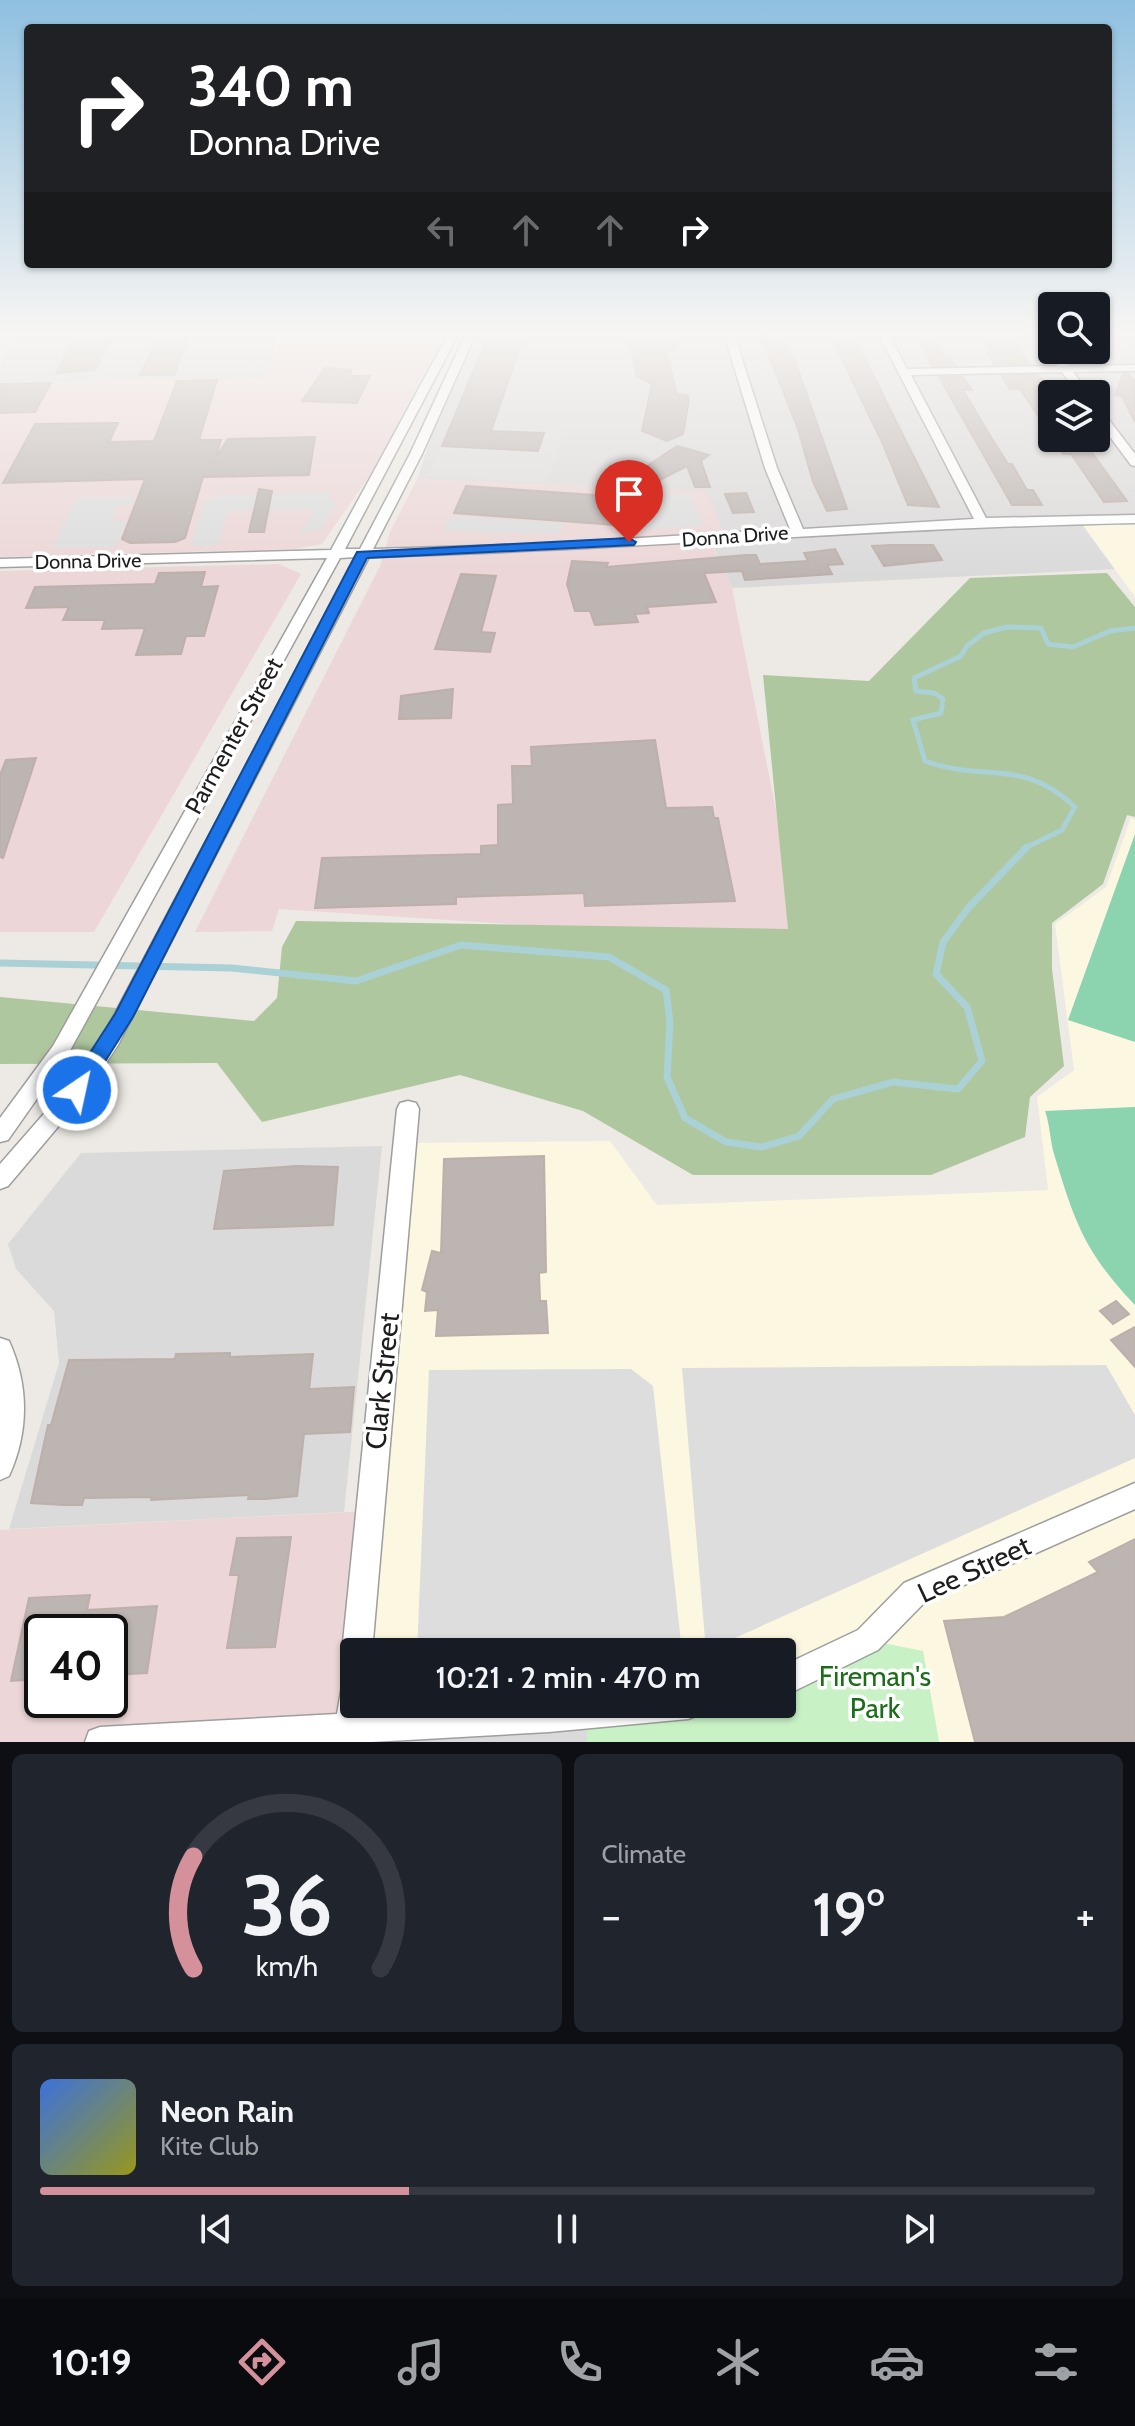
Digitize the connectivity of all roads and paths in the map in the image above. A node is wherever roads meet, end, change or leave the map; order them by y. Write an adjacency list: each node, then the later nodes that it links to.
1 (411, 412): 13 (street, Parmenter Street)
2 (435, 412): 12 (street, Parmenter Street)
3 (754, 412): 11 (street)
4 (925, 412): 10 (street)
5 (1110, 429): 6 (street)
6 (1116, 437): 7 (street); 8 (street)
7 (1135, 437)
8 (1135, 462)
9 (1135, 519): 10 (street, Donna Drive)
10 (982, 522): 11 (street, Donna Drive)
11 (798, 532): 12 (street, Donna Drive)
12 (362, 554): 13 (street, Donna Drive); 17 (street, Parmenter Street)
13 (333, 555): 14 (street, Donna Drive); 16 (street, Parmenter Street)
14 (0, 563)
15 (408, 1109): 21 (street, Clark Street)
16 (0, 1134)
17 (0, 1180)
18 (0, 1349): 19 (street)
19 (0, 1467)
20 (1135, 1496): 22 (street, Lee Street)
21 (358, 1638)
22 (796, 1675)
23 (540, 1718): 24 (street)
24 (350, 1735): 25 (street)
25 (100, 1742)

